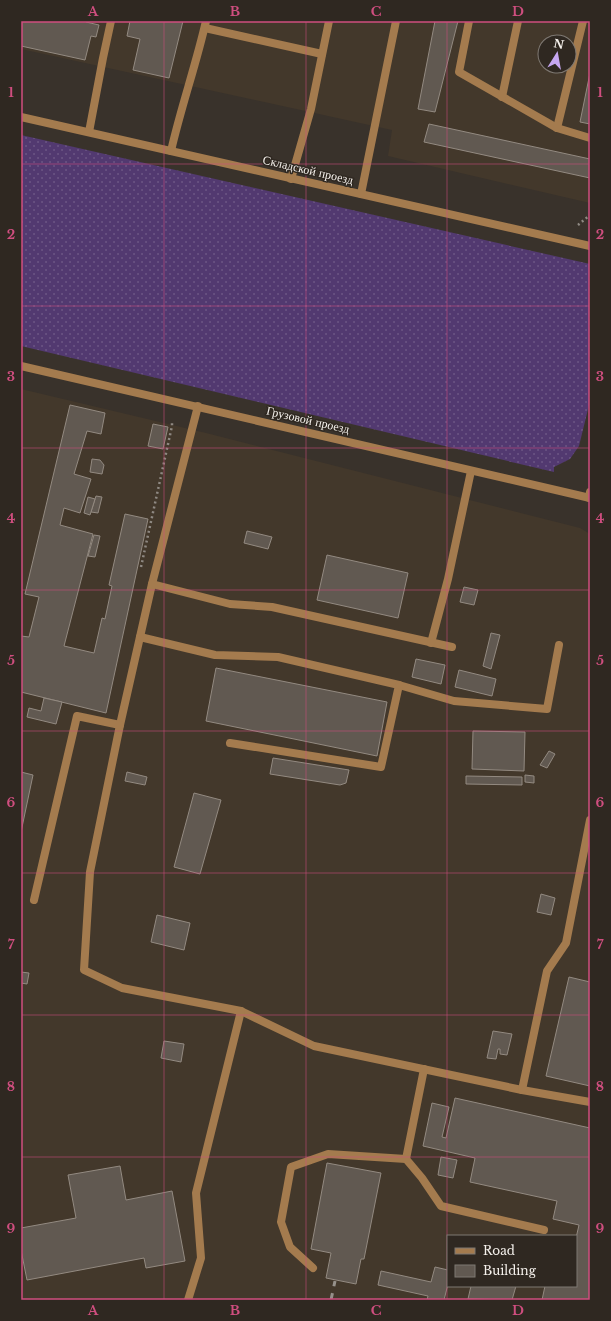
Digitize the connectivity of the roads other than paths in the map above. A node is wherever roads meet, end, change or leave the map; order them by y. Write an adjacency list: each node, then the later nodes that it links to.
1 (111, 21): 12 (street)
2 (329, 21): 8 (street)
3 (396, 21): 16 (street)
4 (469, 21): 9 (street)
5 (518, 21): 9 (street)
6 (583, 21): 11 (street)
7 (205, 25): 8 (street); 14 (street)
8 (322, 54): 15 (street)
9 (502, 97): 11 (street)
10 (21, 117): 12 (street, Складской проезд)
11 (557, 128): 13 (street)
12 (89, 132): 14 (street, Складской проезд)
13 (590, 138)
14 (171, 151): 15 (street, Складской проезд)
15 (292, 179): 16 (street, Складской проезд)
16 (361, 194): 17 (street, Складской проезд)
17 (590, 246)
18 (21, 366): 19 (street, Грузовой проезд)
19 (198, 406): 20 (street, Грузовой проезд); 22 (street)
20 (471, 470): 21 (street, Грузовой проезд); 24 (street)
21 (590, 496)
22 (152, 584): 23 (street); 24 (street)
23 (140, 637): 27 (street); 28 (street)
24 (431, 643): 26 (street)
25 (559, 645): 27 (street)
26 (452, 647)
27 (399, 685): 29 (street)
28 (120, 725): 31 (street); 32 (street)
29 (230, 743)
30 (590, 820): 34 (street)
31 (34, 900)
32 (241, 1011): 33 (street); 39 (street)
33 (424, 1069): 34 (street); 36 (street)
34 (522, 1090): 35 (street)
35 (590, 1102)
36 (406, 1159): 37 (street); 38 (street)
37 (544, 1230)
38 (312, 1268)
39 (188, 1300)

